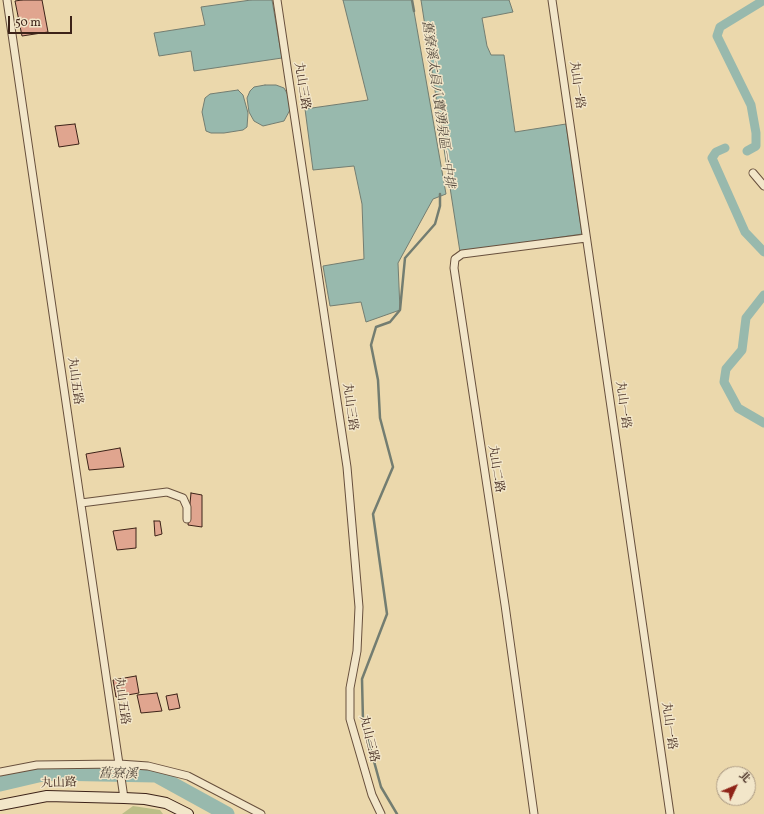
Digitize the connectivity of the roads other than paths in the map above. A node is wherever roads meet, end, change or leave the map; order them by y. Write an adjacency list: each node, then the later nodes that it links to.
1 (7, 0): 7 (street, 丸山五路)
2 (277, 0): 15 (street, 丸山三路)
3 (552, 0): 6 (street, 丸山一路)
4 (753, 173): 5 (street)
5 (764, 186)
6 (586, 238): 16 (street, 丸山二路); 17 (street, 丸山一路)
7 (81, 503): 8 (street); 9 (street, 丸山五路)
8 (187, 519)
9 (119, 765): 10 (street); 11 (street, 丸山五路); 14 (street)
10 (0, 772)
11 (124, 797): 12 (street, 丸山路); 13 (street, 丸山路)
12 (0, 805)
13 (188, 814)
14 (261, 814)
15 (381, 814)
16 (534, 814)
17 (670, 814)

